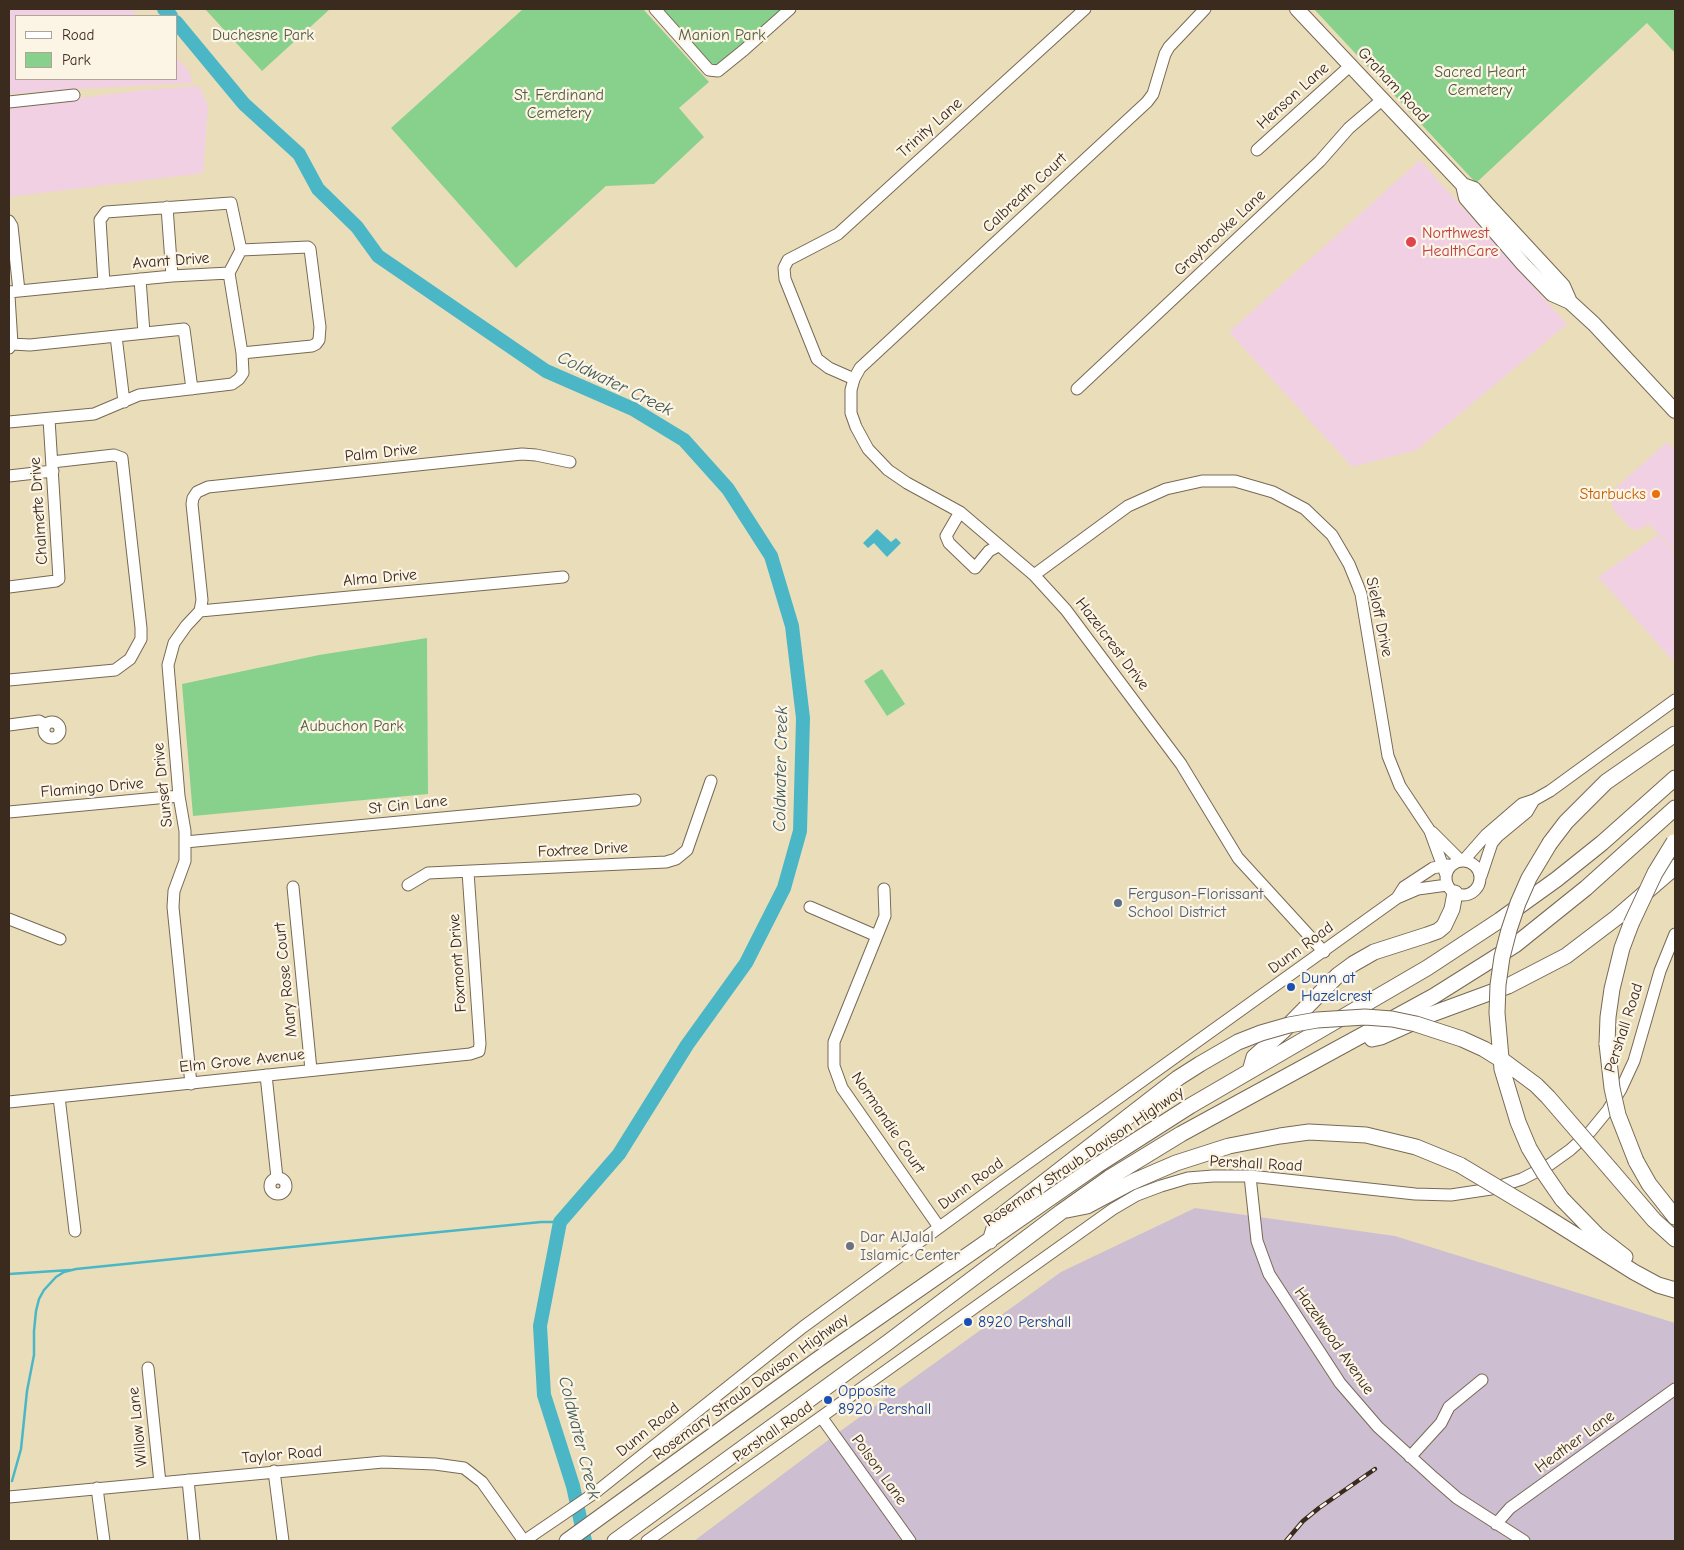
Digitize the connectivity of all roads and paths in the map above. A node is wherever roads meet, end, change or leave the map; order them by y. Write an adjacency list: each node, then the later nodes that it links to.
1 (655, 9): 2 (street)
2 (790, 9)
3 (1085, 9): 23 (street, Trinity Lane)
4 (1205, 9): 23 (street, Calbreath Court)
5 (1297, 9): 6 (main road, Graham Road)
6 (1351, 65): 8 (main road, Graham Road); 10 (street, Henson Lane)
7 (74, 95): 9 (street)
8 (1383, 99): 24 (street, Graybrooke Lane); 27 (main road, Graham Road)
9 (9, 102)
10 (1258, 150)
11 (167, 207): 13 (street); 15 (street); 17 (street)
12 (9, 221): 18 (street)
13 (242, 250): 14 (street); 22 (street)
14 (229, 273): 15 (street, Avant Drive); 22 (street, Avant Drive)
15 (172, 276): 16 (street, Avant Drive)
16 (140, 280): 17 (street, Avant Drive); 19 (street)
17 (104, 283): 18 (street, Avant Drive)
18 (12, 293): 21 (street)
19 (144, 333): 20 (street); 25 (street)
20 (116, 336): 21 (street); 26 (street)
21 (10, 346)
22 (242, 353): 25 (street, Avant Drive)
23 (853, 385): 33 (street, Hazelcrest Drive)
24 (1077, 388)
25 (192, 389): 26 (street)
26 (124, 402): 28 (street)
27 (1675, 410)
28 (49, 419): 29 (street); 31 (street, Chalmette Drive)
29 (9, 422)
30 (570, 462): 38 (street, Palm Drive)
31 (53, 466): 32 (street); 37 (street, Chalmette Drive); 39 (street)
32 (9, 476)
33 (960, 512): 34 (street, Hazelcrest Drive); 34 (street)
34 (998, 546): 35 (street, Hazelcrest Drive)
35 (1034, 575): 51 (street, Sieloff Drive); 67 (street, Hazelcrest Drive)
36 (563, 577): 38 (street, Alma Drive)
37 (9, 586)
38 (200, 611): 46 (street, Sunset Drive)
39 (9, 680)
40 (1675, 700): 48 (street, Dunn Road)
41 (9, 725): 42 (street)
42 (46, 725)
43 (1675, 734): 84 (highway, bridge)
44 (1675, 778): 71 (highway, Rosemary Straub Davison Highway)
45 (711, 781): 55 (street, Foxtree Drive)
46 (178, 796): 50 (street, Flamingo Drive); 53 (street, Sunset Drive)
47 (635, 800): 53 (street, St Cin Lane)
48 (1534, 800): 56 (street, Dunn Road); 57 (street, Dunn Road)
49 (1675, 808): 68 (highway, Rosemary Straub Davison Highway)
50 (9, 812)
51 (1430, 831): 56 (street, Sieloff Drive); 56 (street, Sieloff Drive)
52 (1675, 841): 79 (highway, bridge)
53 (185, 842): 73 (street, Sunset Drive)
54 (1675, 867): 68 (highway)
55 (468, 872): 58 (street, Foxtree Drive); 69 (street, Foxmont Drive)
56 (1452, 872): 57 (street); 57 (street, Dunn Road); 61 (street, Dunn Road); 61 (street, Dunn Road); 71 (highway)
57 (1480, 876)
58 (408, 885)
59 (293, 886): 70 (street, Mary Rose Court)
60 (884, 889): 65 (street, Normandie Court)
61 (1397, 898): 67 (street, Dunn Road)
62 (810, 907): 65 (street)
63 (9, 919): 66 (street)
64 (1675, 934): 76 (street, Pershall Road)
65 (877, 936): 80 (street, Normandie Court)
66 (60, 939)
67 (1324, 952): 80 (street, Dunn Road)
68 (1346, 1044): 78 (highway, Rosemary Straub Davison Highway)
69 (479, 1051): 70 (street, Elm Grove Avenue)
70 (311, 1070): 72 (street, Elm Grove Avenue)
71 (1250, 1071): 83 (highway, Rosemary Straub Davison Highway)
72 (266, 1075): 73 (street, Elm Grove Avenue); 77 (street)
73 (191, 1084): 74 (street, Elm Grove Avenue)
74 (59, 1097): 75 (street, Elm Grove Avenue); 81 (street)
75 (9, 1102)
76 (1250, 1176): 89 (street, Pershall Road); 90 (street, Hazelwood Avenue)
77 (276, 1178)
78 (1061, 1212): 85 (highway, bridge); 102 (highway, Rosemary Straub Davison Highway)
79 (1675, 1217)
80 (939, 1227): 101 (street, Dunn Road)
81 (75, 1231)
82 (1675, 1239): 83 (highway, bridge)
83 (990, 1241): 97 (highway, Rosemary Straub Davison Highway)
84 (1675, 1285)
85 (1675, 1290)
86 (148, 1368): 93 (street, Willow Lane)
87 (1482, 1380): 90 (street)
88 (1675, 1390): 96 (street, Heather Lane)
89 (822, 1418): 103 (street, Pershall Road); 104 (street, Polson Lane)
90 (1410, 1457): 96 (street, Hazelwood Avenue)
91 (274, 1471): 92 (street, Taylor Road); 100 (street); 101 (street, Taylor Road)
92 (188, 1480): 93 (street, Taylor Road); 99 (street)
93 (160, 1483): 94 (street, Taylor Road)
94 (98, 1488): 95 (street, Taylor Road); 98 (street)
95 (9, 1497)
96 (1496, 1524): 105 (street, Hazelwood Avenue)
97 (570, 1539)
98 (104, 1541)
99 (194, 1541)
100 (283, 1541)
101 (524, 1541)
102 (615, 1541)
103 (647, 1541)
104 (910, 1541)
105 (1524, 1541)

